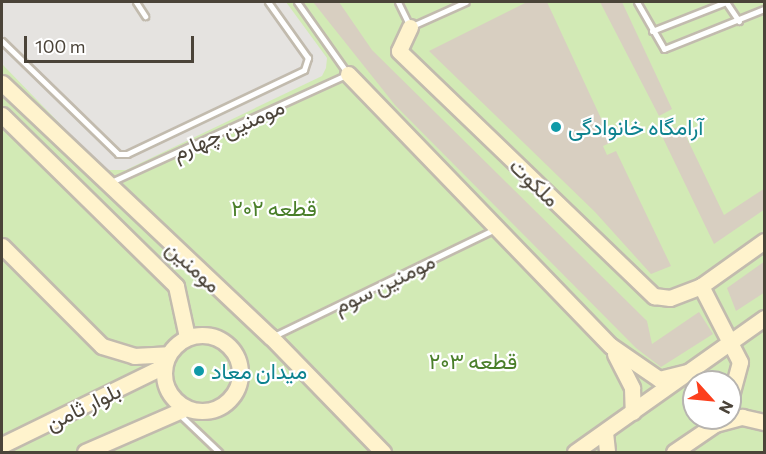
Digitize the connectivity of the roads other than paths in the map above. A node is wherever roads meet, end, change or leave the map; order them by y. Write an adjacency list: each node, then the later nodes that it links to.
1 (136, 2): 9 (lane)
2 (268, 2): 13 (lane)
3 (297, 2): 14 (lane)
4 (398, 2): 11 (lane)
5 (466, 2): 11 (lane)
6 (637, 2): 12 (lane)
7 (722, 2): 10 (lane); 12 (lane)
8 (765, 9): 10 (lane)
9 (145, 16)
10 (739, 21): 12 (lane)
11 (410, 27): 21 (street, ملکوت)
12 (651, 31)
13 (2, 41)
14 (348, 74): 17 (lane, مومنین چهارم); 18 (street)
15 (2, 83): 17 (street, مومنین)
16 (2, 115): 24 (street, مومنین)
17 (107, 184): 23 (street, مومنین)
18 (497, 228): 23 (lane, مومنین سوم); 26 (street)
19 (765, 241): 21 (street)
20 (2, 246): 27 (street)
21 (701, 286): 25 (street)
22 (765, 318): 25 (street)
23 (271, 337): 41 (street, مومنین)
24 (187, 338): 27 (street); 32 (street)
25 (734, 342): 28 (street); 29 (street)
26 (611, 346): 30 (street); 33 (street)
27 (166, 360): 32 (street); 38 (street, بلوار ثامن)
28 (690, 370)
29 (738, 370)
30 (682, 373)
31 (682, 376): 33 (street)
32 (182, 410): 39 (street, بلوار ثامن); 40 (lane)
33 (633, 412): 37 (street)
34 (742, 417): 35 (street)
35 (765, 422)
36 (705, 430): 44 (street)
37 (605, 432): 42 (street); 43 (street)
38 (2, 445)
39 (85, 453)
40 (219, 453)
41 (383, 453)
42 (575, 453)
43 (607, 453)
44 (674, 453)

